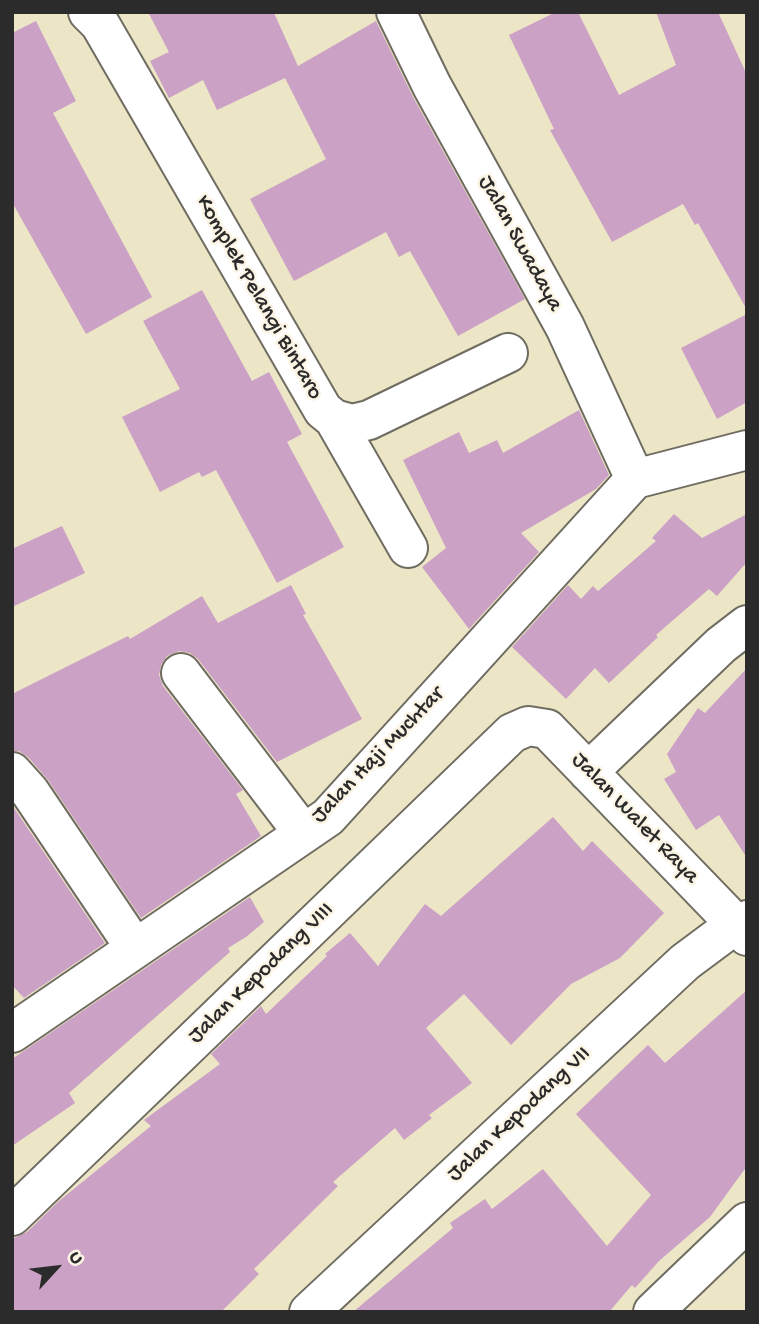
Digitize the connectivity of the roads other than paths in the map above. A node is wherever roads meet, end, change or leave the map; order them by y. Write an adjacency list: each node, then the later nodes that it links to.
1 (88, 12): 4 (street, Komplek Pelangi Bintaro)
2 (396, 12): 6 (street, Jalan Swadaya)
3 (508, 353): 4 (street, Komplek Pelangi Bintaro)
4 (334, 419): 7 (street)
5 (747, 450): 6 (street)
6 (635, 479): 13 (street, Jalan Haji Muchtar)
7 (408, 548)
8 (747, 625): 12 (street)
9 (181, 673): 13 (street)
10 (512, 733): 12 (street, Jalan Walet Raya); 17 (street, Jalan Kepodang VIII)
11 (12, 772): 15 (street)
12 (588, 772): 14 (street, Jalan Walet Raya)
13 (303, 833): 15 (street, Jalan Haji Muchtar)
14 (743, 926): 19 (street, Jalan Kepodang VII)
15 (135, 948): 16 (street, Jalan Haji Muchtar)
16 (12, 1033)
17 (12, 1216)
18 (747, 1222): 20 (street)
19 (309, 1312)
20 (653, 1312)

